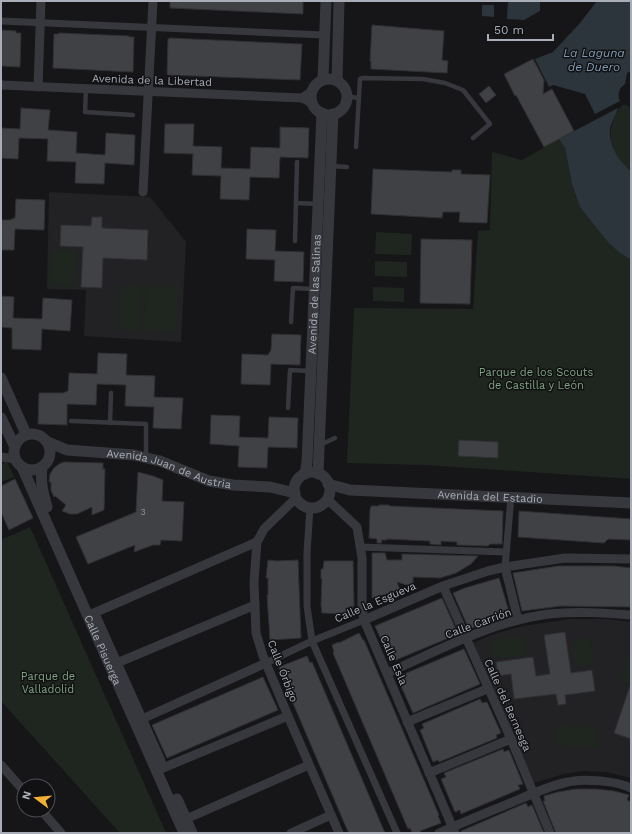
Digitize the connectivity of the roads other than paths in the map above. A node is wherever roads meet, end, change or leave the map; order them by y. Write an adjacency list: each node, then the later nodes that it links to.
1 (41, 1): 6 (street)
2 (153, 1): 7 (street)
3 (326, 1): 8 (street)
4 (339, 1): 10 (street)
5 (1, 21): 6 (street)
6 (40, 23): 7 (street); 12 (street)
7 (151, 27): 8 (street); 14 (street)
8 (325, 35): 9 (street)
9 (324, 80): 10 (street); 15 (street)
10 (337, 80): 16 (street)
11 (1, 85): 12 (street, Avenida de la Libertad)
12 (38, 87): 13 (street, Avenida de la Libertad)
13 (86, 89): 14 (street, Avenida de la Libertad); 20 (lane)
14 (148, 92): 15 (street, Avenida de la Libertad); 26 (street)
15 (308, 98): 18 (street)
16 (348, 98): 17 (lane); 19 (street)
17 (358, 98): 21 (lane); 22 (lane)
18 (322, 113): 19 (street); 28 (street, Avenida de las Salinas)
19 (333, 114): 24 (street, Avenida de las Salinas)
20 (133, 115)
21 (473, 138)
22 (356, 147)
23 (297, 162): 27 (lane)
24 (331, 166): 25 (lane); 42 (street, Avenida de las Salinas)
25 (347, 167)
26 (143, 192)
27 (296, 203): 28 (lane); 29 (lane)
28 (318, 204): 30 (street, Avenida de las Salinas)
29 (295, 241)
30 (314, 289): 31 (lane); 32 (street, Avenida de las Salinas)
31 (291, 322)
32 (311, 371): 35 (lane); 48 (street, Avenida de las Salinas)
33 (1, 378): 39 (street)
34 (111, 393): 38 (lane)
35 (288, 408)
36 (1, 418): 44 (street, Calle Pisuerga)
37 (71, 421): 38 (lane)
38 (110, 422): 46 (lane)
39 (26, 434): 41 (street); 44 (street)
40 (335, 438): 42 (lane)
41 (48, 442): 43 (street, Avenida Juan de Austria); 47 (street)
42 (319, 446): 49 (street, Avenida de las Salinas)
43 (67, 450): 46 (street, Avenida Juan de Austria); 47 (street)
44 (17, 456): 45 (street); 47 (street); 88 (street, Calle Pisuerga)
45 (1, 457)
46 (146, 458): 50 (street, Avenida Juan de Austria)
47 (45, 464): 62 (street, Calle Pisuerga)
48 (305, 474): 49 (street); 50 (street)
49 (318, 474): 51 (street)
50 (295, 491): 54 (street); 55 (street, Calle Órbigo)
51 (328, 492): 52 (street, Avenida del Estadio); 54 (street); 56 (street, Calle Esla)
52 (511, 497): 53 (street, Avenida del Estadio); 57 (street)
53 (631, 503)
54 (310, 508): 67 (street)
55 (257, 542): 61 (street, Calle Órbigo); 62 (street)
56 (360, 547): 57 (street); 64 (street, Calle Esla)
57 (506, 552): 59 (street)
58 (631, 559): 59 (street, Calle la Esgueva)
59 (505, 567): 60 (street, Calle la Esgueva); 65 (street)
60 (443, 586): 64 (street, Calle la Esgueva); 66 (street, Calle del Bernesga)
61 (255, 605): 68 (street); 69 (street, Calle Órbigo)
62 (94, 613): 68 (street, Calle Pisuerga)
63 (631, 615): 65 (street, Calle Carrión)
64 (364, 620): 67 (street, Calle la Esgueva); 70 (street, Calle Esla)
65 (518, 620): 66 (street, Calle Carrión)
66 (465, 639): 70 (street, Calle Carrión); 71 (street, Calle del Bernesga)
67 (312, 641): 69 (street, Calle la Esgueva); 92 (street)
68 (117, 663): 73 (street, Calle Pisuerga)
69 (266, 663): 72 (street, Calle Órbigo); 73 (street, Calle la Esgueva)
70 (387, 673): 74 (street, Calle Esla)
71 (487, 688): 74 (street); 75 (street, Calle del Bernesga)
72 (288, 716): 77 (street, Calle Órbigo); 78 (street)
73 (142, 719): 78 (street, Calle Pisuerga)
74 (407, 722): 79 (street, Calle Esla)
75 (510, 739): 79 (street); 82 (street, Calle del Bernesga)
76 (1, 765): 80 (street)
77 (309, 765): 83 (street, Calle Órbigo); 85 (street)
78 (164, 768): 85 (street, Calle Pisuerga)
79 (429, 773): 86 (street, Calle Esla)
80 (16, 782)
81 (631, 788): 82 (street)
82 (533, 794): 86 (street); 94 (street, Calle del Bernesga)
83 (331, 815): 90 (street); 91 (street, Calle Órbigo)
84 (48, 818): 87 (street)
85 (186, 819): 89 (street, Calle Pisuerga)
86 (454, 830): 93 (street)
87 (61, 833)
88 (184, 833)
89 (192, 833)
90 (291, 833)
91 (339, 833)
92 (397, 833)
93 (440, 833)
94 (550, 833)

